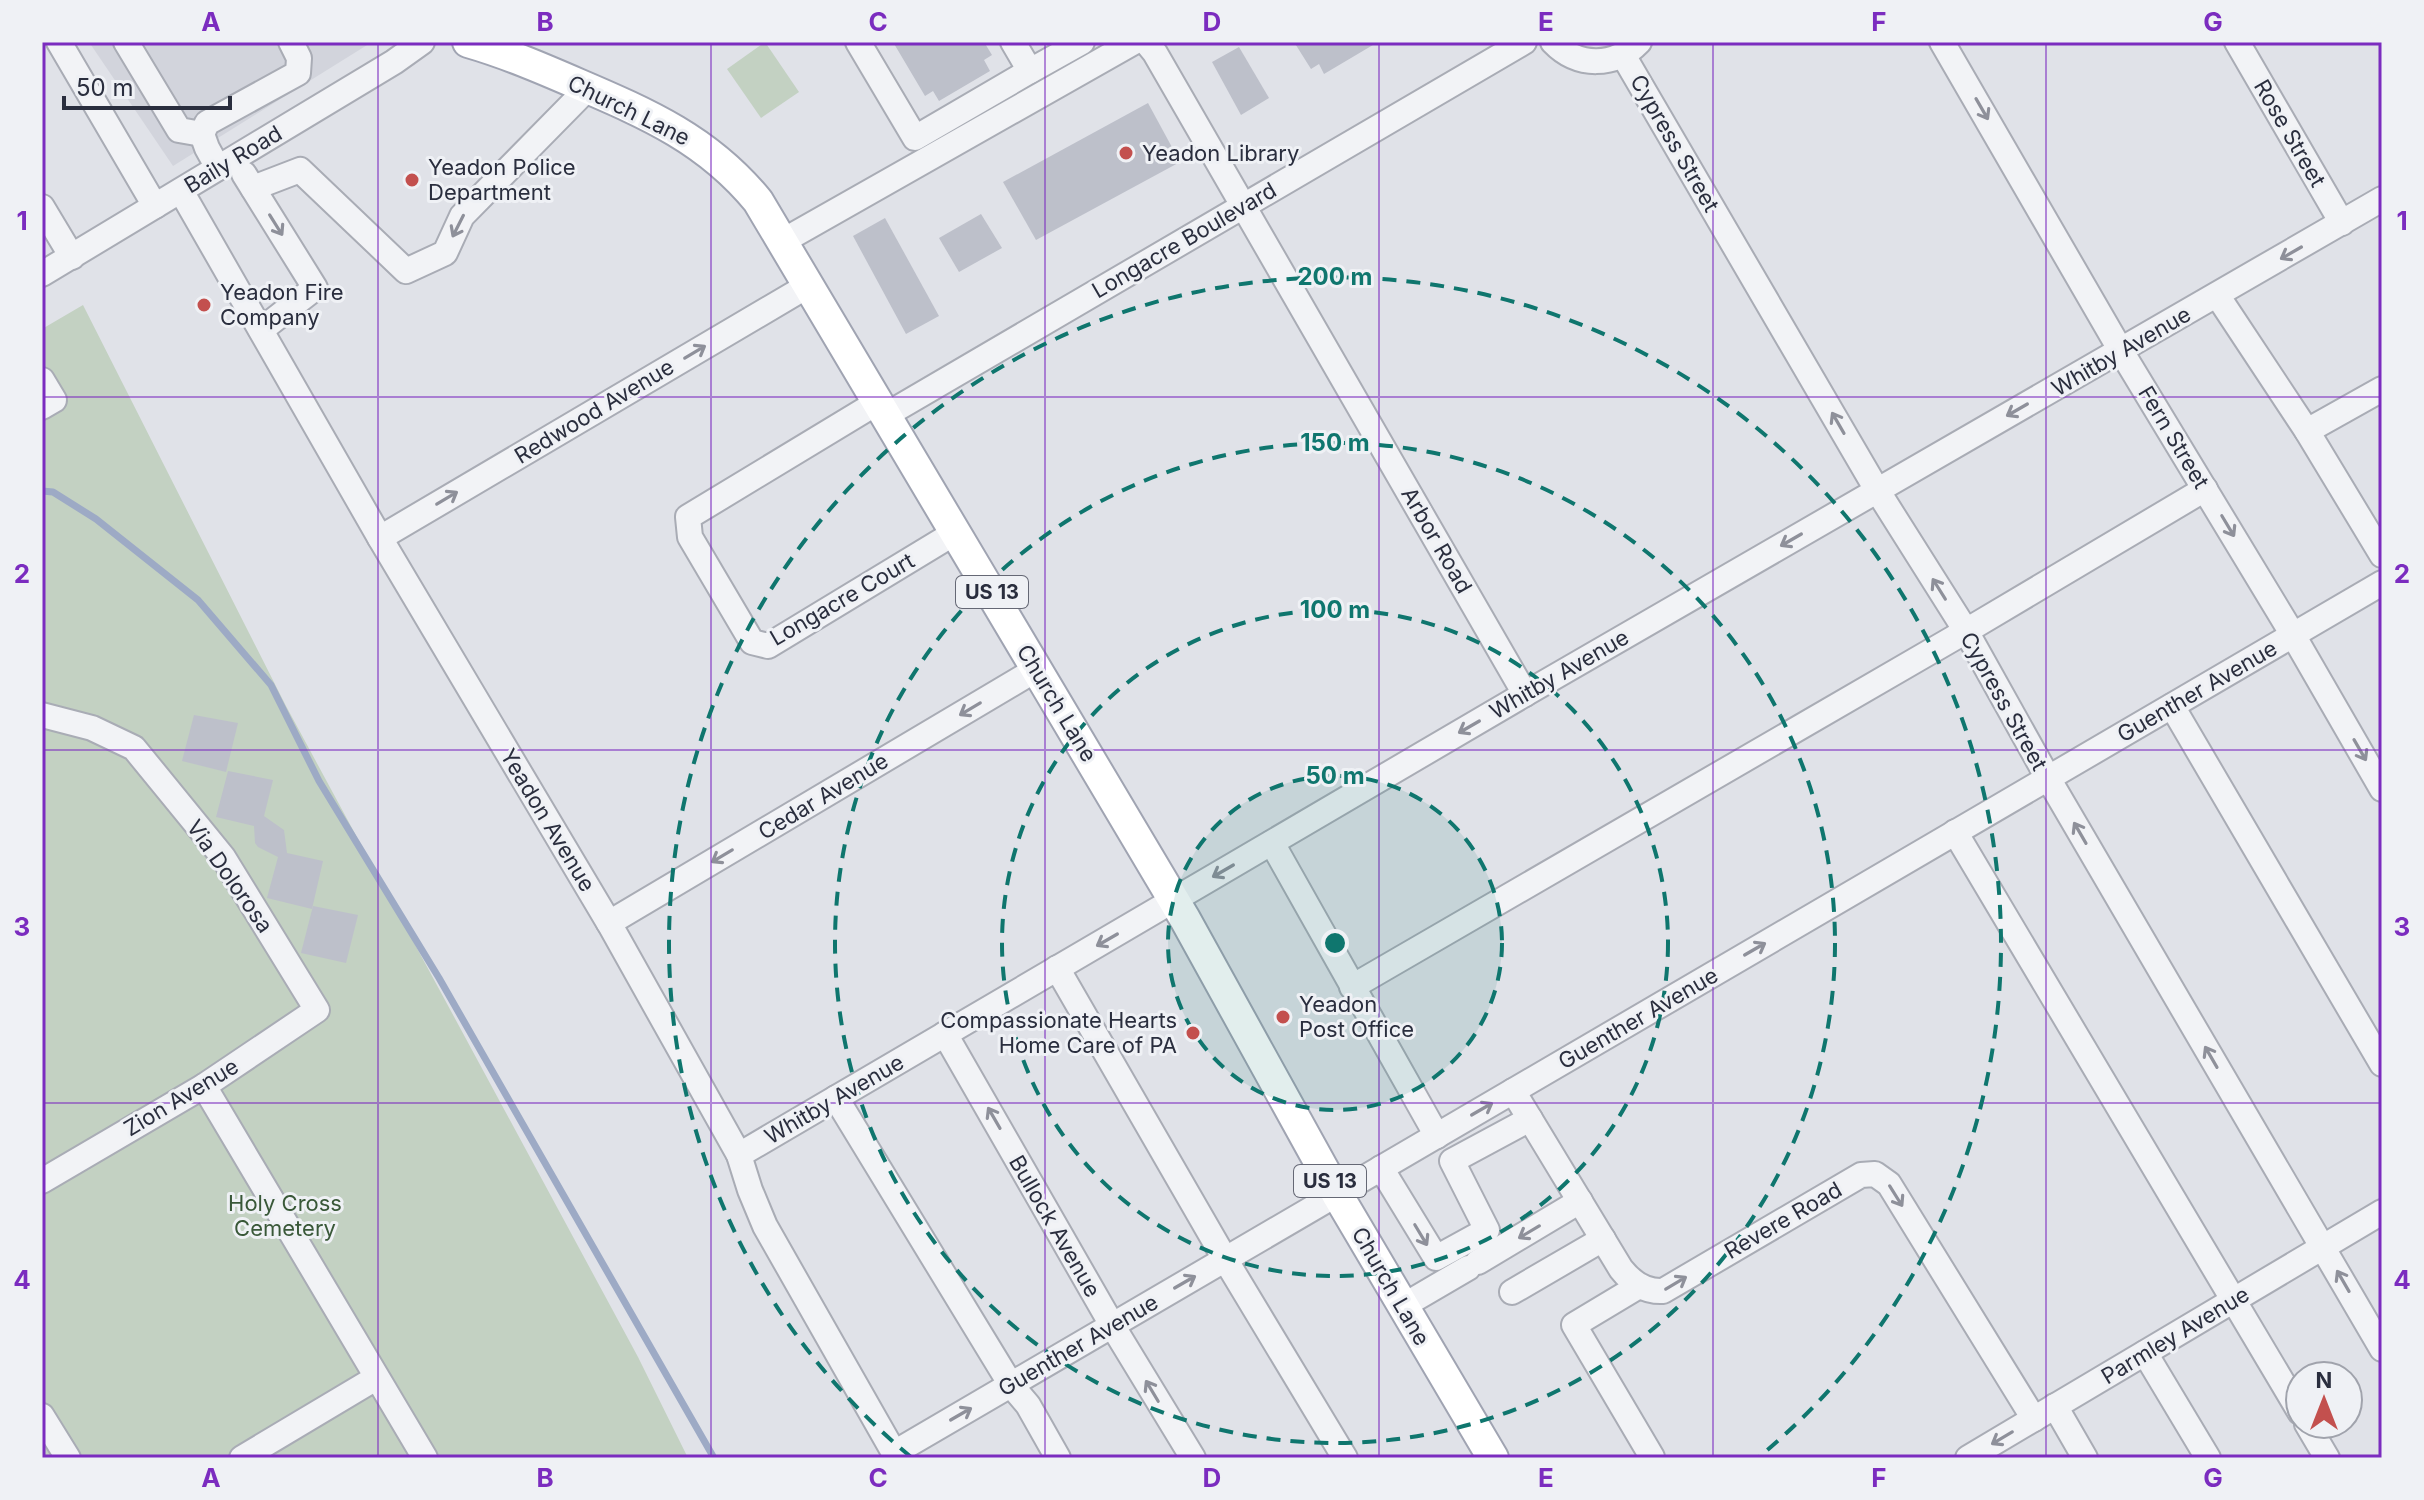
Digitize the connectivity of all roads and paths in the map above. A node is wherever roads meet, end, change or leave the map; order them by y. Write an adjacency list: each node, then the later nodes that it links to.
1 (59, 42): 25 (street)
2 (126, 42): 18 (street)
3 (291, 42): 18 (street)
4 (422, 42): 17 (street, Baily Road)
5 (468, 42): 16 (main road, Church Lane / US 13)
6 (858, 42): 15 (street)
7 (1013, 42): 15 (street)
8 (1082, 42): 15 (street)
9 (1524, 42): 24 (street, Longacre Boulevard)
10 (1553, 42): 14 (street)
11 (1942, 42): 34 (street, Fern Street, one-way to 34)
12 (2237, 42): 27 (street, Rose Street)
13 (1145, 46): 24 (street, Arbor Road); 28 (street)
14 (1631, 48): 41 (street, Cypress Street, one-way to 14)
15 (1030, 71)
16 (588, 88): 20 (street, one-way to 20); 28 (main road, Church Lane / US 13)
17 (277, 132): 19 (street, Baily Road); 20 (street)
18 (202, 134): 19 (street)
19 (226, 163): 21 (street); 22 (street, Baily Road)
20 (300, 170): 21 (street)
21 (253, 188): 33 (street, one-way to 33)
22 (181, 191): 25 (street, Baily Road); 33 (street, Yeadon Avenue)
23 (2382, 199): 27 (street, Whitby Avenue)
24 (1245, 205): 38 (street, Longacre Boulevard); 49 (street, Arbor Road)
25 (155, 206): 29 (street, Baily Road)
26 (42, 207): 29 (street)
27 (2342, 223): 32 (street, Whitby Avenue, one-way to 32)
28 (783, 241): 31 (main road, Church Lane / US 13)
29 (72, 257): 30 (street, Baily Road)
30 (42, 274)
31 (809, 285): 38 (main road, Church Lane / US 13); 43 (street, Redwood Avenue, one-way to 31)
32 (2217, 295): 34 (street, Whitby Avenue); 39 (street)
33 (261, 330): 43 (street, Yeadon Avenue)
34 (2121, 351): 40 (street, Fern Street); 41 (street, Whitby Avenue, one-way to 41)
35 (42, 380): 37 (street)
36 (2382, 389): 39 (street)
37 (42, 407)
38 (882, 408): 42 (main road, Church Lane / US 13); 42 (street, Longacre Court)
39 (2307, 431): 44 (street)
40 (2205, 489): 46 (street); 47 (street, Fern Street, one-way to 47)
41 (1877, 490): 46 (street, Cypress Street, one-way to 41); 49 (street, Whitby Avenue, one-way to 49)
42 (956, 532): 48 (main road, Church Lane / US 13)
43 (380, 538): 57 (street, Yeadon Avenue)
44 (2382, 555)
45 (2382, 583): 47 (street, Guenther Avenue)
46 (1966, 631): 52 (street, Cypress Street); 59 (street)
47 (2293, 635): 50 (street, Guenther Avenue); 53 (street, Fern Street, one-way to 53)
48 (1037, 669): 56 (main road, Church Lane / US 13); 57 (street, Cedar Avenue, one-way to 57)
49 (1525, 694): 55 (street, Whitby Avenue, one-way to 55)
50 (2172, 706): 52 (street, Guenther Avenue); 62 (street)
51 (42, 715): 60 (street, Via Dolorosa)
52 (2048, 778): 54 (street, Guenther Avenue); 75 (street, Cypress Street, one-way to 52)
53 (2382, 789)
54 (1955, 832): 64 (street, Guenther Avenue, one-way to 54); 79 (street)
55 (1272, 843): 56 (street, Whitby Avenue, one-way to 56); 59 (street)
56 (1174, 900): 58 (street, Whitby Avenue, one-way to 58); 71 (main road, Church Lane / US 13)
57 (609, 923): 68 (street, Yeadon Avenue)
58 (1057, 968): 61 (street, Whitby Avenue); 76 (street)
59 (1352, 987): 67 (street)
60 (317, 1010): 63 (street, Zion Avenue)
61 (945, 1034): 65 (street, Whitby Avenue); 81 (street, Bullock Avenue, one-way to 61)
62 (2382, 1064)
63 (204, 1086): 70 (street, Zion Avenue); 84 (street)
64 (1513, 1091): 66 (street); 67 (street, Guenther Avenue, one-way to 64)
65 (836, 1098): 68 (street, Whitby Avenue); 85 (street)
66 (1530, 1119): 69 (street, one-way to 66); 72 (street)
67 (1437, 1136): 69 (street, Guenther Avenue)
68 (739, 1155): 90 (street, Yeadon Avenue)
69 (1381, 1168): 71 (street, Guenther Avenue)
70 (42, 1181)
71 (1337, 1194): 76 (street, Guenther Avenue); 80 (main road, Church Lane / US 13)
72 (1580, 1201): 74 (street); 80 (street, one-way to 80)
73 (2382, 1212): 75 (street, Parmley Avenue)
74 (1603, 1239): 77 (street); 78 (street)
75 (2323, 1247): 79 (street, Parmley Avenue); 82 (street, Cypress Street, one-way to 75)
76 (1225, 1259): 81 (street, Guenther Avenue, one-way to 76); 97 (street)
77 (1639, 1286): 87 (street, Revere Road, one-way to 87); 91 (street)
78 (1512, 1292)
79 (2234, 1300): 83 (street, Parmley Avenue); 86 (street)
80 (1403, 1306): 98 (main road, Church Lane / US 13)
81 (1112, 1325): 85 (street, Guenther Avenue); 96 (street, Bullock Avenue, one-way to 81)
82 (2382, 1349)
83 (2145, 1353): 87 (street, Parmley Avenue); 101 (street)
84 (376, 1378): 93 (street); 94 (street)
85 (1011, 1385): 90 (street, Guenther Avenue, one-way to 85); 95 (street)
86 (2284, 1385)
87 (2044, 1413): 99 (street, Parmley Avenue, one-way to 99); 100 (street)
88 (42, 1416): 92 (street)
89 (2316, 1440): 102 (street)
90 (895, 1456)
91 (1652, 1457)
92 (68, 1458)
93 (242, 1458)
94 (425, 1458)
95 (1058, 1458)
96 (1193, 1458)
97 (1345, 1458)
98 (1493, 1458)
99 (1968, 1458)
100 (2085, 1458)
101 (2208, 1458)
102 (2327, 1458)

